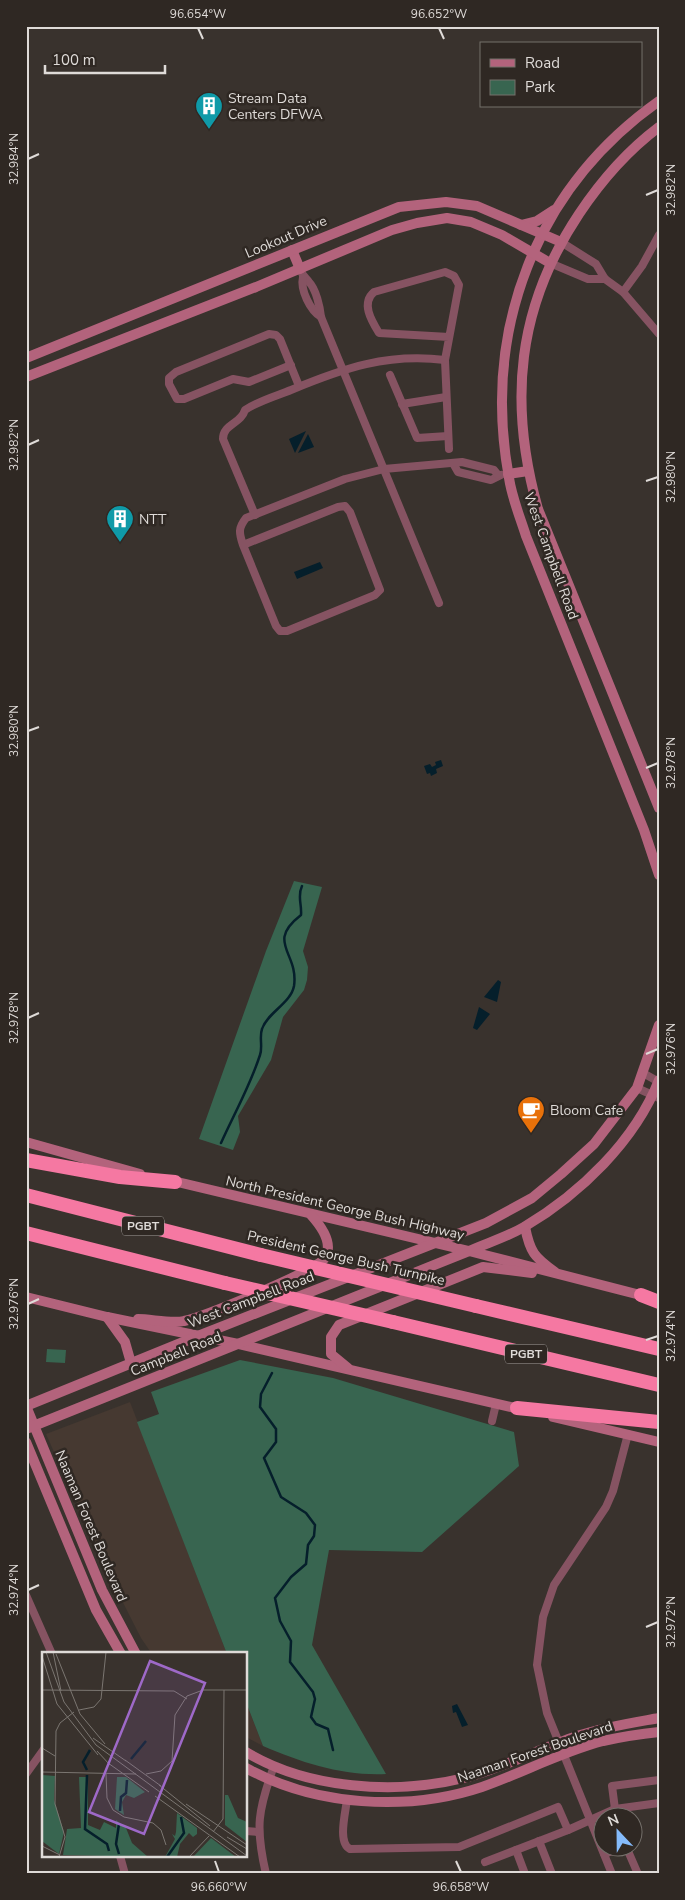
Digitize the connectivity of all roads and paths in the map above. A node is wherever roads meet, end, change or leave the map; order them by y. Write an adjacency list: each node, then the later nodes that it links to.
1 (659, 101): 3 (main road, West Campbell Road)
2 (659, 127): 7 (main road, West Campbell Road)
3 (554, 210): 4 (main road); 5 (main road, West Campbell Road)
4 (521, 225): 5 (main road, Lookout Drive); 8 (main road, Lookout Drive)
5 (543, 234): 7 (main road, Lookout Drive); 9 (main road, West Campbell Road)
6 (659, 235): 13 (street)
7 (561, 242): 10 (main road, West Campbell Road); 12 (street)
8 (292, 250): 11 (main road); 14 (main road, Lookout Drive)
9 (535, 254): 10 (main road); 11 (main road); 33 (main road, West Campbell Road)
10 (550, 263): 12 (street); 32 (main road, West Campbell Road)
11 (301, 273): 16 (main road); 21 (street)
12 (605, 279): 13 (street)
13 (623, 292): 15 (street)
14 (123, 319): 16 (main road); 18 (main road, Lookout Drive)
15 (659, 334)
16 (130, 336): 23 (main road)
17 (449, 337): 17 (street); 19 (street)
18 (26, 358)
19 (445, 360): 21 (street); 25 (street)
20 (291, 365): 20 (street); 24 (street)
21 (342, 369): 24 (street); 31 (street)
22 (390, 375): 26 (street)
23 (26, 378)
24 (299, 386): 35 (street)
25 (446, 397): 26 (street); 27 (street)
26 (402, 404): 27 (street)
27 (448, 436): 28 (street)
28 (449, 449)
29 (454, 465): 30 (street); 31 (street); 34 (street)
30 (483, 467): 33 (street); 34 (street)
31 (384, 469): 35 (street); 37 (street)
32 (528, 471): 33 (main road); 38 (main road, West Campbell Road)
33 (503, 474): 34 (street); 39 (main road, West Campbell Road)
34 (480, 477)
35 (255, 515): 36 (street)
36 (243, 545): 36 (street)
37 (439, 603)
38 (659, 808)
39 (659, 875)
40 (659, 1025): 41 (main road, West Campbell Road)
41 (643, 1073): 42 (street); 43 (main road, West Campbell Road)
42 (659, 1081): 44 (main road)
43 (637, 1088): 44 (street); 52 (main road, West Campbell Road)
44 (656, 1097): 50 (main road)
45 (26, 1142): 47 (main road, North President George Bush Highway)
46 (26, 1160): 47 (highway)
47 (175, 1182): 49 (main road, North President George Bush Highway)
48 (26, 1195): 61 (highway, President George Bush Turnpike / PGBT, bridge)
49 (311, 1215): 52 (main road, North President George Bush Highway); 58 (main road)
50 (524, 1227): 53 (main road); 54 (main road)
51 (26, 1233): 64 (highway, PGBT, bridge)
52 (434, 1244): 53 (main road, North President George Bush Highway); 59 (main road, West Campbell Road)
53 (469, 1251): 54 (main road, North President George Bush Highway); 60 (main road)
54 (560, 1275): 55 (main road, North President George Bush Highway); 63 (main road)
55 (641, 1295): 57 (highway)
56 (26, 1297): 58 (main road)
57 (659, 1301)
58 (107, 1318): 59 (main road); 62 (main road)
59 (198, 1336): 60 (main road); 62 (main road, West Campbell Road)
60 (238, 1344): 63 (main road); 70 (main road, Campbell Road)
61 (659, 1349)
62 (131, 1363): 66 (main road, West Campbell Road)
63 (355, 1372): 65 (main road)
64 (659, 1385)
65 (496, 1404): 67 (main road); 68 (street)
66 (26, 1406): 70 (main road, Naaman Forest Boulevard)
67 (517, 1408): 69 (highway); 71 (main road)
68 (492, 1421)
69 (659, 1422)
70 (30, 1427): 75 (main road, Naaman Forest Boulevard)
71 (628, 1434): 73 (main road); 82 (street)
72 (26, 1442): 74 (main road, Naaman Forest Boulevard)
73 (659, 1442)
74 (76, 1559): 75 (main road); 78 (main road, Naaman Forest Boulevard)
75 (99, 1583): 79 (main road, Naaman Forest Boulevard)
76 (27, 1599): 77 (street)
77 (51, 1652)
78 (120, 1652)
79 (135, 1652)
80 (659, 1718): 82 (main road, Naaman Forest Boulevard)
81 (659, 1732): 85 (main road, Naaman Forest Boulevard)
82 (560, 1743): 85 (street); 86 (main road, Naaman Forest Boulevard)
83 (42, 1752): 88 (street)
84 (248, 1753): 86 (main road, Naaman Forest Boulevard)
85 (565, 1755): 91 (main road, Naaman Forest Boulevard); 95 (street)
86 (274, 1766): 89 (street)
87 (248, 1769): 89 (main road, Naaman Forest Boulevard)
88 (27, 1772)
89 (269, 1779): 91 (main road, Naaman Forest Boulevard); 99 (street)
90 (659, 1780): 93 (street)
91 (347, 1799): 97 (street)
92 (659, 1803): 94 (street)
93 (615, 1808)
94 (622, 1808)
95 (590, 1820): 96 (street); 97 (street)
96 (592, 1825)
97 (568, 1830): 100 (street)
98 (248, 1831): 99 (street)
99 (258, 1832): 107 (street)
100 (539, 1841): 101 (street); 109 (street)
101 (516, 1850): 105 (street); 108 (street)
102 (121, 1858): 106 (street)
103 (606, 1858): 110 (street)
104 (631, 1858): 111 (street)
105 (485, 1862)
106 (125, 1874)
107 (266, 1874)
108 (525, 1874)
109 (552, 1874)
110 (612, 1874)
111 (638, 1874)

